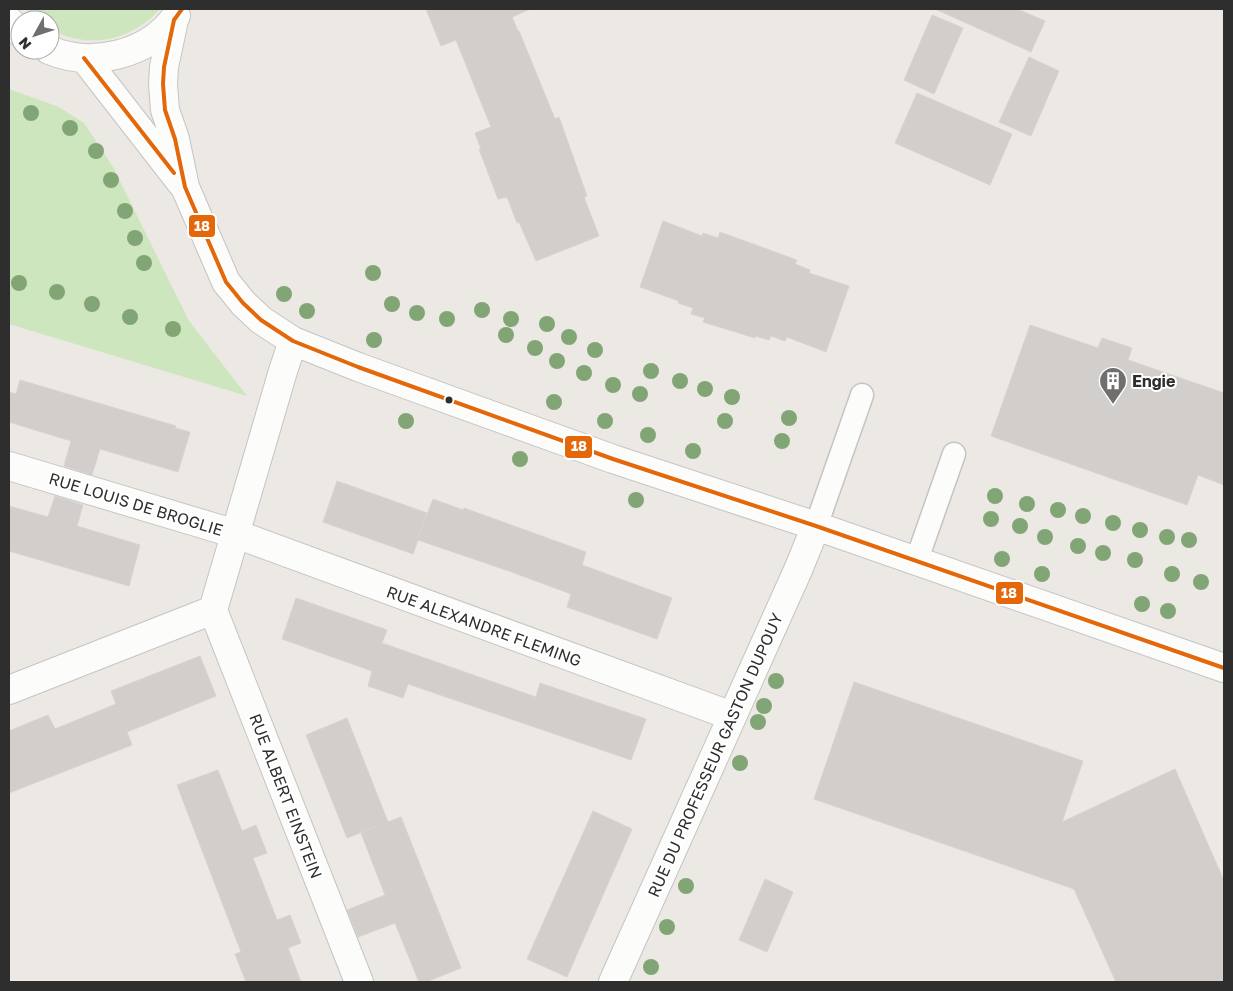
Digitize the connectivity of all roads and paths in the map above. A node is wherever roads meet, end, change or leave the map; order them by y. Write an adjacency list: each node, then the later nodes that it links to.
1 (178, 14): 3 (street); 4 (street)
2 (60, 53): 3 (street)
3 (84, 58): 4 (street)
4 (185, 187): 5 (street)
5 (293, 341): 9 (street); 10 (street)
6 (862, 395): 9 (lane)
7 (954, 454): 11 (lane)
8 (9, 466): 10 (street, RUE LOUIS DE BROGLIE)
9 (816, 526): 11 (street); 15 (street, RUE DU PROFESSEUR GASTON DUPOUY)
10 (236, 534): 12 (street, RUE LOUIS DE BROGLIE); 15 (street, RUE ALEXANDRE FLEMING)
11 (916, 562): 13 (street)
12 (213, 610): 14 (street); 16 (street, RUE ALBERT EINSTEIN)
13 (1224, 668)
14 (9, 690)
15 (732, 716): 17 (street, RUE DU PROFESSEUR GASTON DUPOUY)
16 (360, 982)
17 (613, 982)

